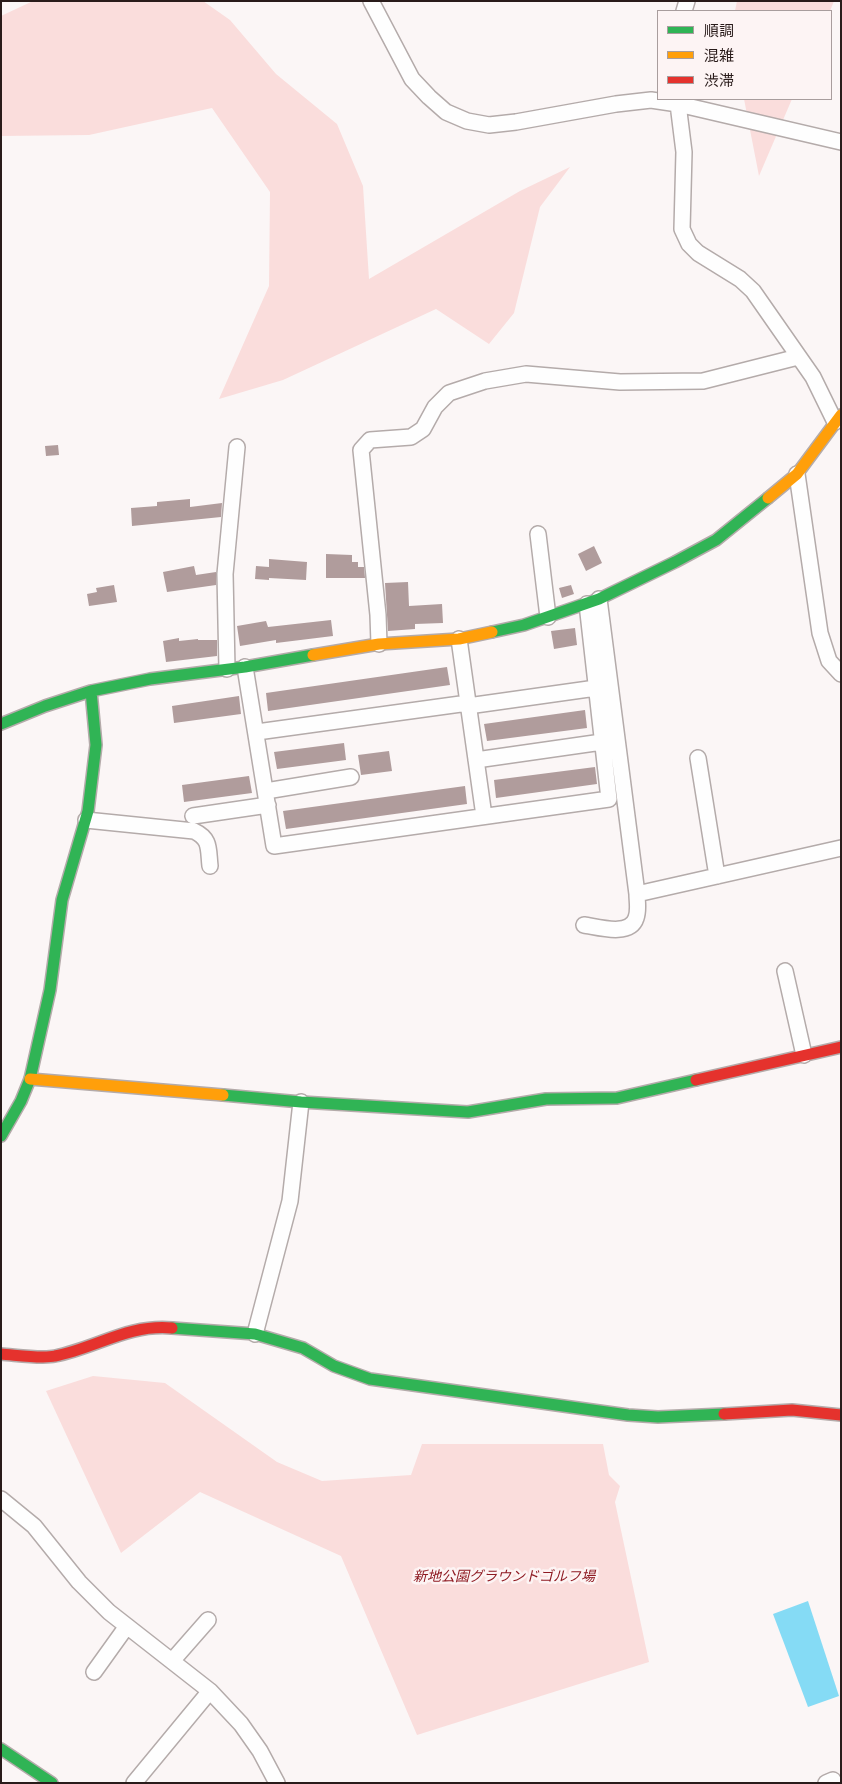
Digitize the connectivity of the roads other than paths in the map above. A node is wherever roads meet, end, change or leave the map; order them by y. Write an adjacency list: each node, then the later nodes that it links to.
1 (371, 1): 2 (street)
2 (678, 102): 3 (street); 4 (street)
3 (841, 142)
4 (798, 357): 5 (street); 12 (street)
5 (838, 419): 7 (street)
6 (237, 447): 14 (street)
7 (797, 474): 9 (street); 15 (street)
8 (538, 534): 10 (street)
9 (593, 602): 10 (street); 16 (street); 32 (street)
10 (548, 617): 11 (street)
11 (459, 639): 12 (street); 18 (street)
12 (380, 644): 13 (street)
13 (245, 667): 14 (street); 20 (street)
14 (227, 670): 17 (street)
15 (841, 674)
16 (596, 688): 18 (street); 21 (street)
17 (91, 691): 19 (street); 28 (street)
18 (468, 704): 20 (street); 23 (street)
19 (1, 724)
20 (257, 732): 25 (street)
21 (602, 742): 23 (street); 27 (street)
22 (698, 758): 31 (street)
23 (476, 760): 27 (street)
24 (352, 777): 25 (street)
25 (267, 798): 26 (street); 27 (street)
26 (193, 816)
27 (484, 816)
28 (86, 820): 30 (street); 37 (street)
29 (841, 848): 31 (street)
30 (210, 866)
31 (717, 876): 32 (street)
32 (637, 894): 33 (street)
33 (584, 925)
34 (785, 970): 36 (street)
35 (841, 1047): 36 (street)
36 (804, 1055): 38 (street)
37 (30, 1079): 38 (street); 39 (street)
38 (301, 1102): 40 (street)
39 (1, 1136)
40 (255, 1334): 41 (street); 42 (street)
41 (1, 1354)
42 (841, 1415)
43 (1, 1499): 45 (street)
44 (208, 1620): 46 (street)
45 (127, 1626): 46 (street); 47 (street)
46 (172, 1661): 48 (street)
47 (94, 1672)
48 (210, 1691): 51 (street); 52 (street)
49 (1, 1750): 50 (street)
50 (52, 1783)
51 (134, 1783)
52 (277, 1783)

